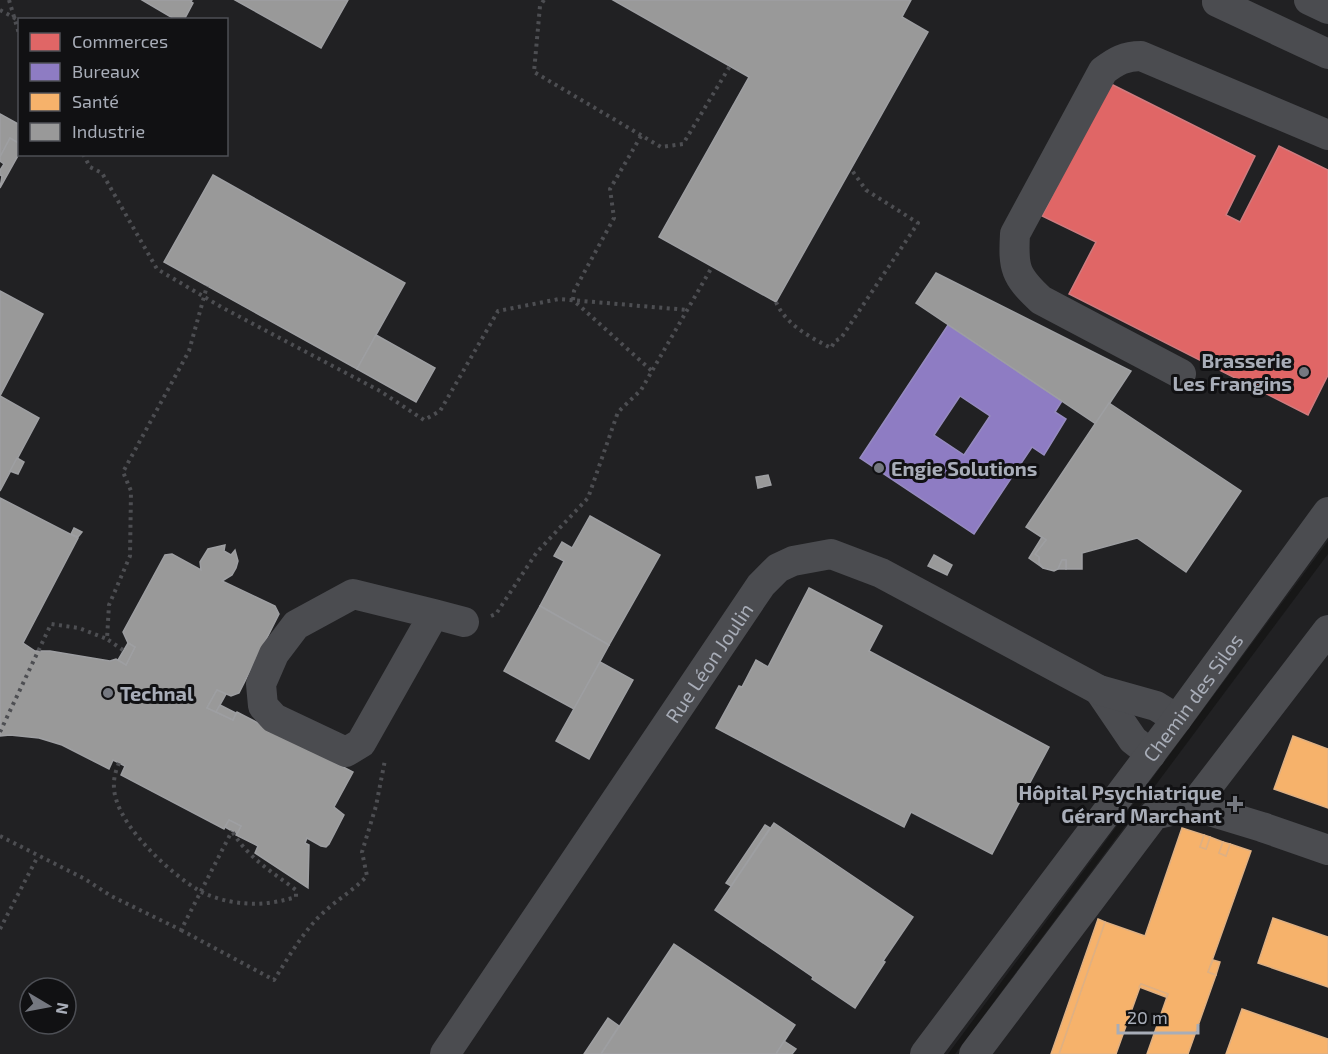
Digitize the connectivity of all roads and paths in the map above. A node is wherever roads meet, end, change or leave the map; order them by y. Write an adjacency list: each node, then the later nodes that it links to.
1 (9, 0): 7 (path)
2 (544, 0): 13 (path)
3 (1309, 0): 5 (street)
4 (1217, 2): 10 (street)
5 (1328, 9)
6 (0, 10): 7 (path)
7 (13, 17): 8 (path); 9 (path)
8 (18, 20)
9 (18, 31)
10 (1328, 54)
11 (730, 66): 13 (path)
12 (1328, 135): 23 (street)
13 (641, 136): 19 (path)
14 (84, 156): 18 (path)
15 (850, 169): 20 (path)
16 (712, 267): 21 (path)
17 (207, 286): 18 (path)
18 (204, 297): 19 (path); 28 (path)
19 (573, 300): 21 (path); 22 (path)
20 (776, 302)
21 (688, 310): 22 (path)
22 (652, 371): 26 (path)
23 (1181, 374)
24 (1328, 512): 32 (street, Chemin des Silos)
25 (434, 614): 25 (street); 26 (street)
26 (464, 622)
27 (1328, 630): 30 (street)
28 (107, 639): 29 (path); 33 (path)
29 (123, 650)
30 (1316, 667): 37 (street)
31 (1099, 690): 32 (street, Rue Léon Joulin); 35 (street, Rue Léon Joulin); 45 (street, Rue Léon Joulin)
32 (1177, 719): 35 (street, Chemin des Silos)
33 (0, 732)
34 (386, 750): 43 (path)
35 (1151, 754): 46 (street, Chemin des Silos)
36 (119, 763): 41 (path)
37 (1193, 806): 39 (street); 44 (street)
38 (0, 836): 40 (path)
39 (1328, 850)
40 (38, 856): 42 (path); 43 (path)
41 (200, 891): 41 (path); 43 (path)
42 (0, 930)
43 (181, 930)
44 (982, 1052)
45 (445, 1054)
46 (925, 1054)

